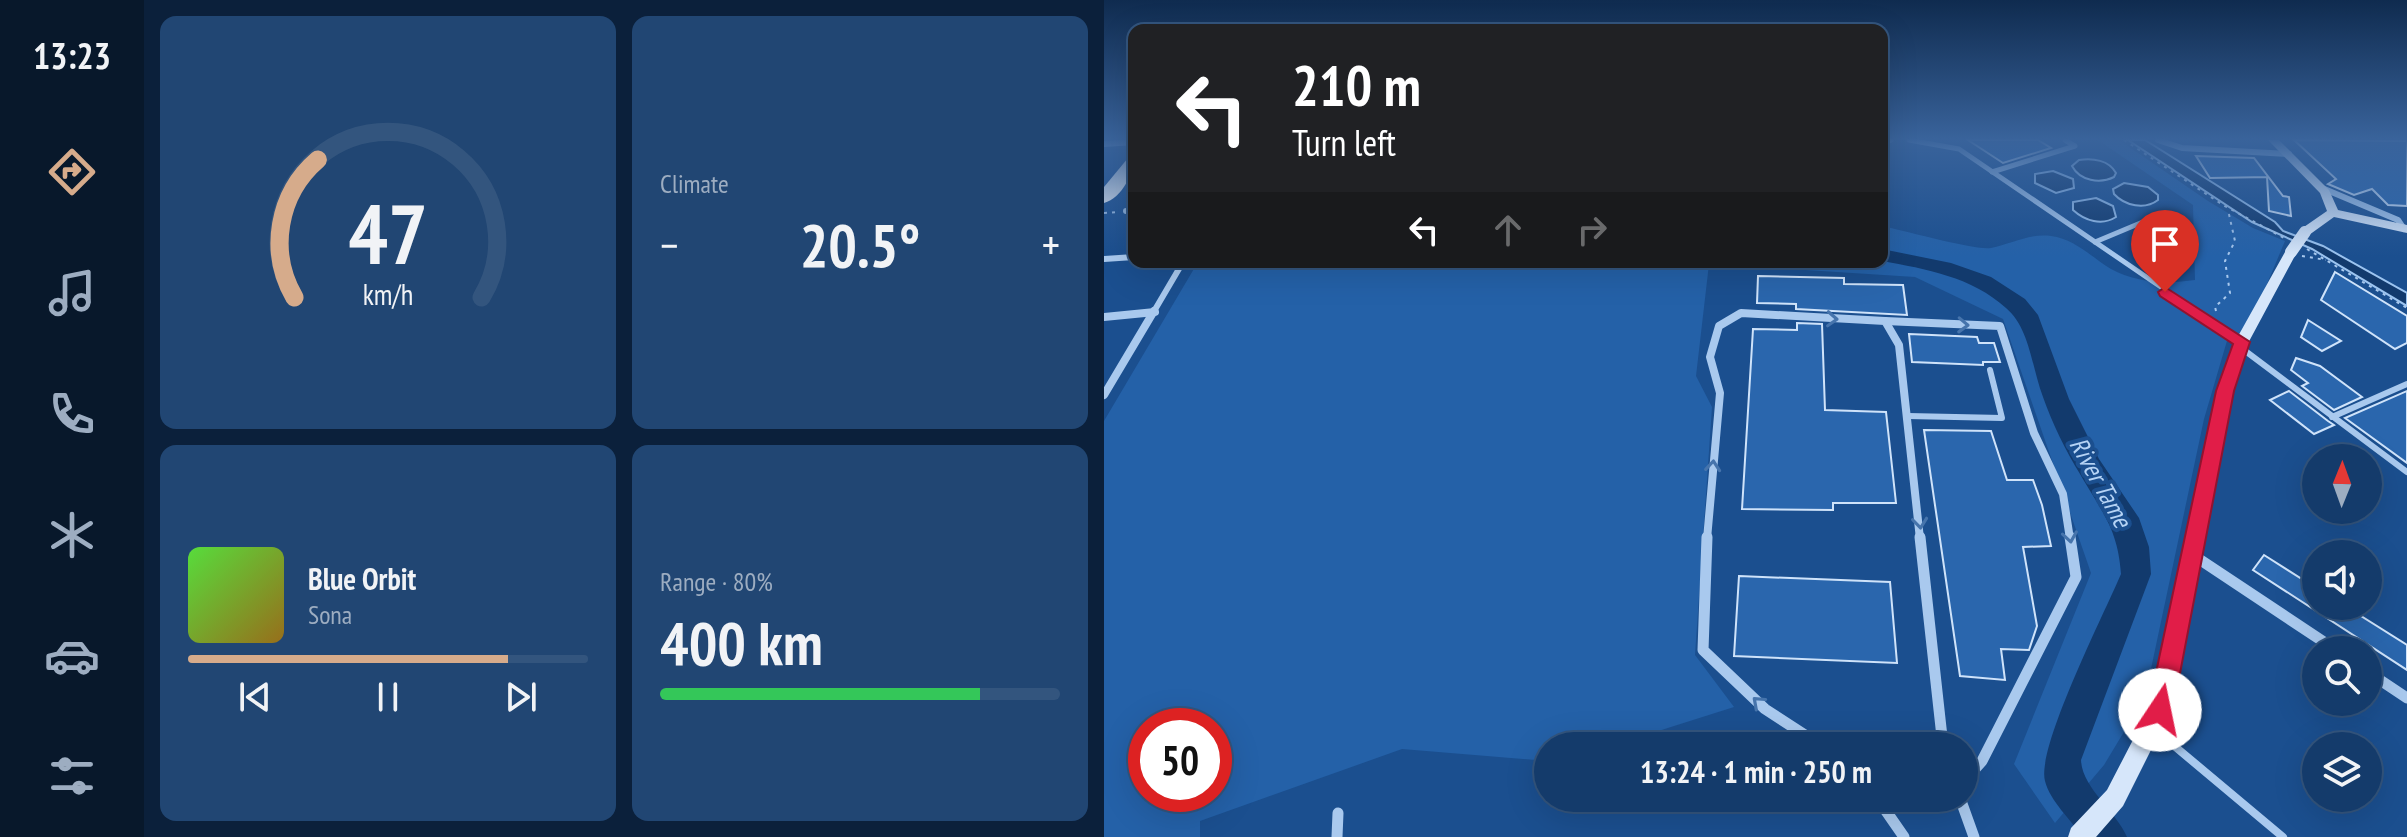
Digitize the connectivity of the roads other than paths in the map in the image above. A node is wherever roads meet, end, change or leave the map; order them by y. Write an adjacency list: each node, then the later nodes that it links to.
1 (1119, 179): 5 (highway)
2 (2002, 179): 9 (lane)
3 (2313, 179): 4 (main road)
4 (2321, 188): 6 (main road); 8 (street)
5 (1104, 198)
6 (2333, 212): 8 (main road); 16 (main road, bridge)
7 (2162, 214): 9 (lane)
8 (2406, 229)
9 (2095, 242): 16 (lane)
10 (1128, 257): 11 (street)
11 (1104, 259)
12 (1180, 268): 13 (street)
13 (1155, 312): 14 (street); 19 (street)
14 (1104, 317)
15 (1885, 321): 20 (street); 28 (street, one-way to 15); 30 (street, one-way to 30)
16 (2240, 344): 21 (lane); 23 (main road)
17 (1990, 370): 20 (lane)
18 (2407, 384): 21 (lane)
19 (1104, 395)
20 (1908, 416): 29 (street, one-way to 29)
21 (2332, 417): 22 (lane)
22 (2407, 472)
23 (2192, 554): 24 (street); 27 (main road)
24 (2315, 636)
25 (2382, 681): 26 (street)
26 (2407, 698)
27 (2151, 726): 37 (main road); 38 (lane)
28 (1800, 732)
29 (1942, 732)
30 (1978, 765)
31 (1887, 812): 35 (street)
32 (1965, 812): 36 (street)
33 (1338, 813): 34 (street)
34 (1337, 837)
35 (1904, 837)
36 (1974, 837)
37 (2080, 837)
38 (2283, 837)

